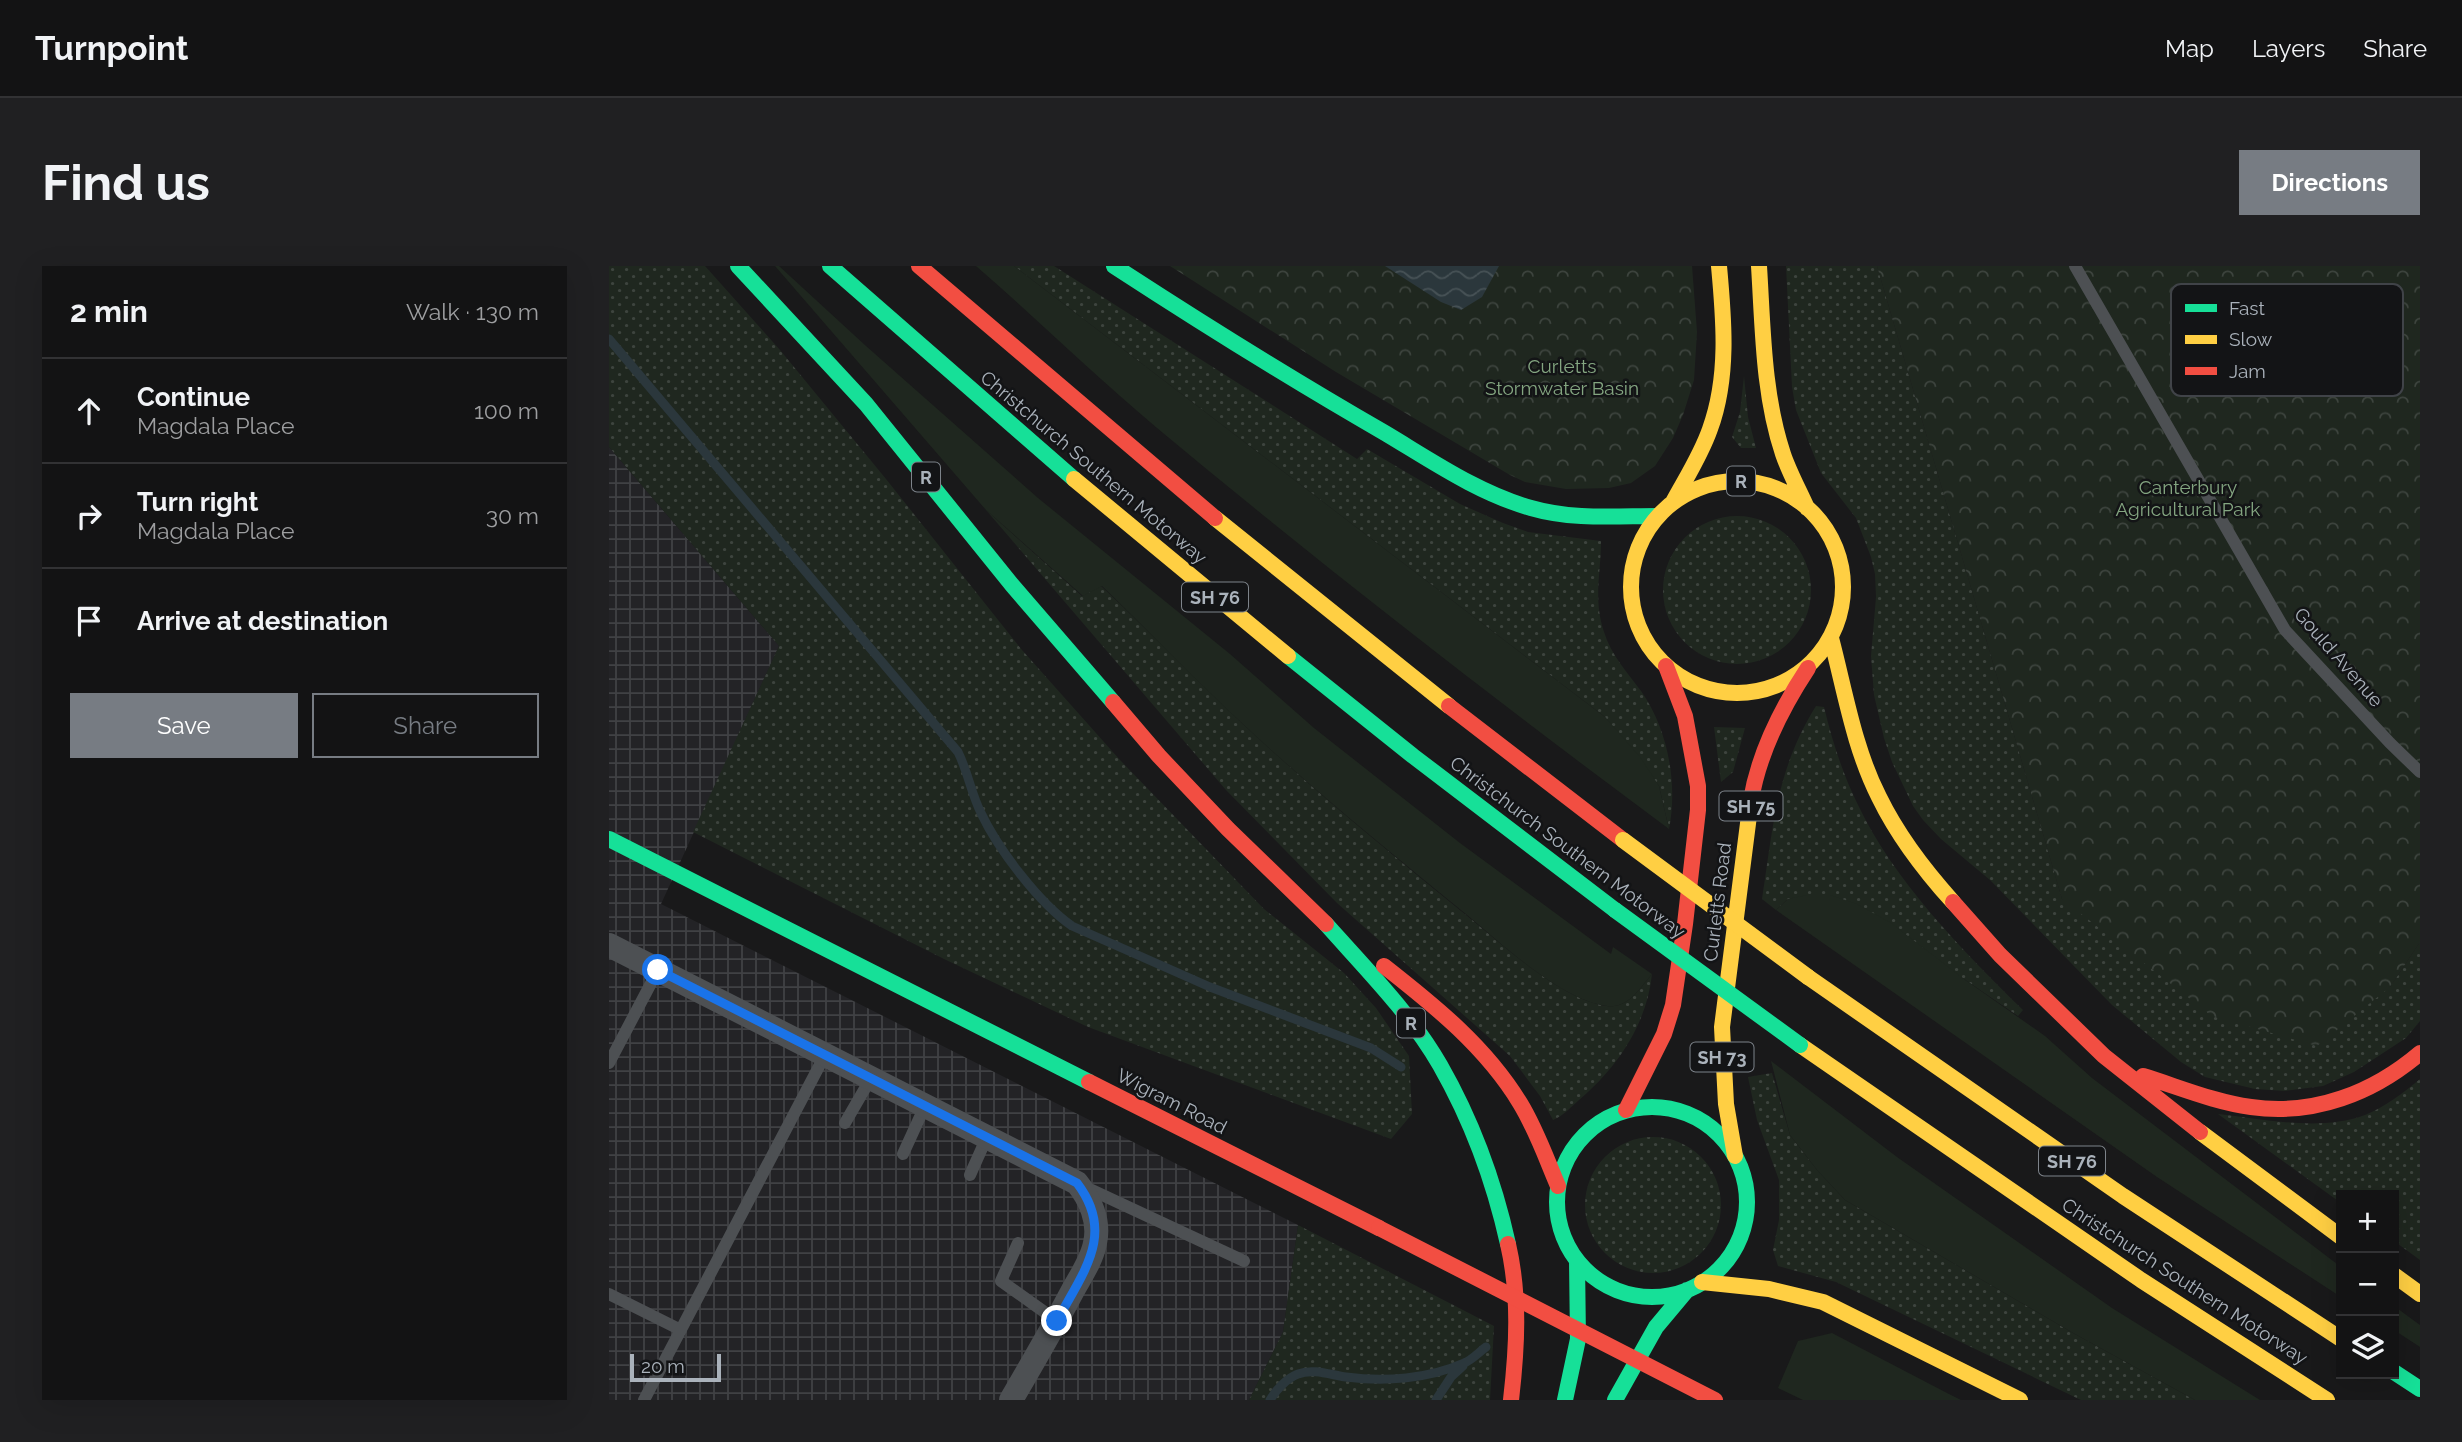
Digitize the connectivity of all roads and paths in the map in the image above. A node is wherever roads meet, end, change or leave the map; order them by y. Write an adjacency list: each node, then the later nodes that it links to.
1 (738, 266): 16 (main road, R)
2 (830, 266): 56 (main road, Christchurch Southern Motorway / SH 76, bridge)
3 (919, 266): 46 (main road, Christchurch Southern Motorway / SH 76, bridge)
4 (1114, 266): 10 (main road)
5 (1719, 266): 8 (main road, SH 75)
6 (1759, 266): 9 (main road, SH 75)
7 (2075, 266): 14 (lane, Gould Avenue)
8 (1673, 502): 9 (main road, R); 10 (main road, SH 75)
9 (1807, 508): 11 (main road, SH 75)
10 (1658, 516): 12 (main road, SH 75)
11 (1831, 638): 13 (main road, SH 75); 24 (main road)
12 (1666, 666): 13 (main road); 17 (main road, Curletts Road / SH 75)
13 (1809, 667): 19 (main road, Curletts Road / SH 75)
14 (2420, 772)
15 (609, 839): 54 (main road, Wigram Road, bridge)
16 (1320, 917): 34 (main road); 51 (main road, R)
17 (1685, 924): 27 (main road, Curletts Road / SH 73)
18 (609, 945): 20 (street)
19 (1731, 957): 31 (main road, Curletts Road / SH 73)
20 (658, 970): 22 (street); 23 (lane)
21 (2420, 1053): 24 (main road)
22 (825, 1055): 25 (street); 45 (lane)
23 (609, 1063)
24 (2124, 1070): 35 (main road)
25 (871, 1078): 26 (street); 28 (lane)
26 (925, 1106): 29 (street); 30 (lane)
27 (1626, 1110): 31 (main road); 34 (main road)
28 (845, 1123)
29 (987, 1137): 32 (lane); 33 (street)
30 (903, 1154)
31 (1735, 1156): 40 (main road, SH 73)
32 (970, 1175)
33 (1077, 1183): 37 (lane); 44 (street)
34 (1558, 1186): 38 (main road)
35 (2336, 1233)
36 (1018, 1242): 44 (lane)
37 (1244, 1261)
38 (1577, 1261): 41 (main road); 52 (main road)
39 (2399, 1279): 43 (main road)
40 (1702, 1282): 41 (main road, SH 73); 55 (main road)
41 (1687, 1290): 53 (main road, SH 73)
42 (609, 1294): 45 (lane)
43 (2420, 1294)
44 (1057, 1321): 50 (street)
45 (681, 1330): 49 (lane)
46 (2336, 1336)
47 (2399, 1375): 48 (main road)
48 (2420, 1389)
49 (644, 1400)
50 (1011, 1400)
51 (1511, 1400)
52 (1565, 1400)
53 (1615, 1400)
54 (1716, 1400)
55 (2020, 1400)
56 (2327, 1400)

